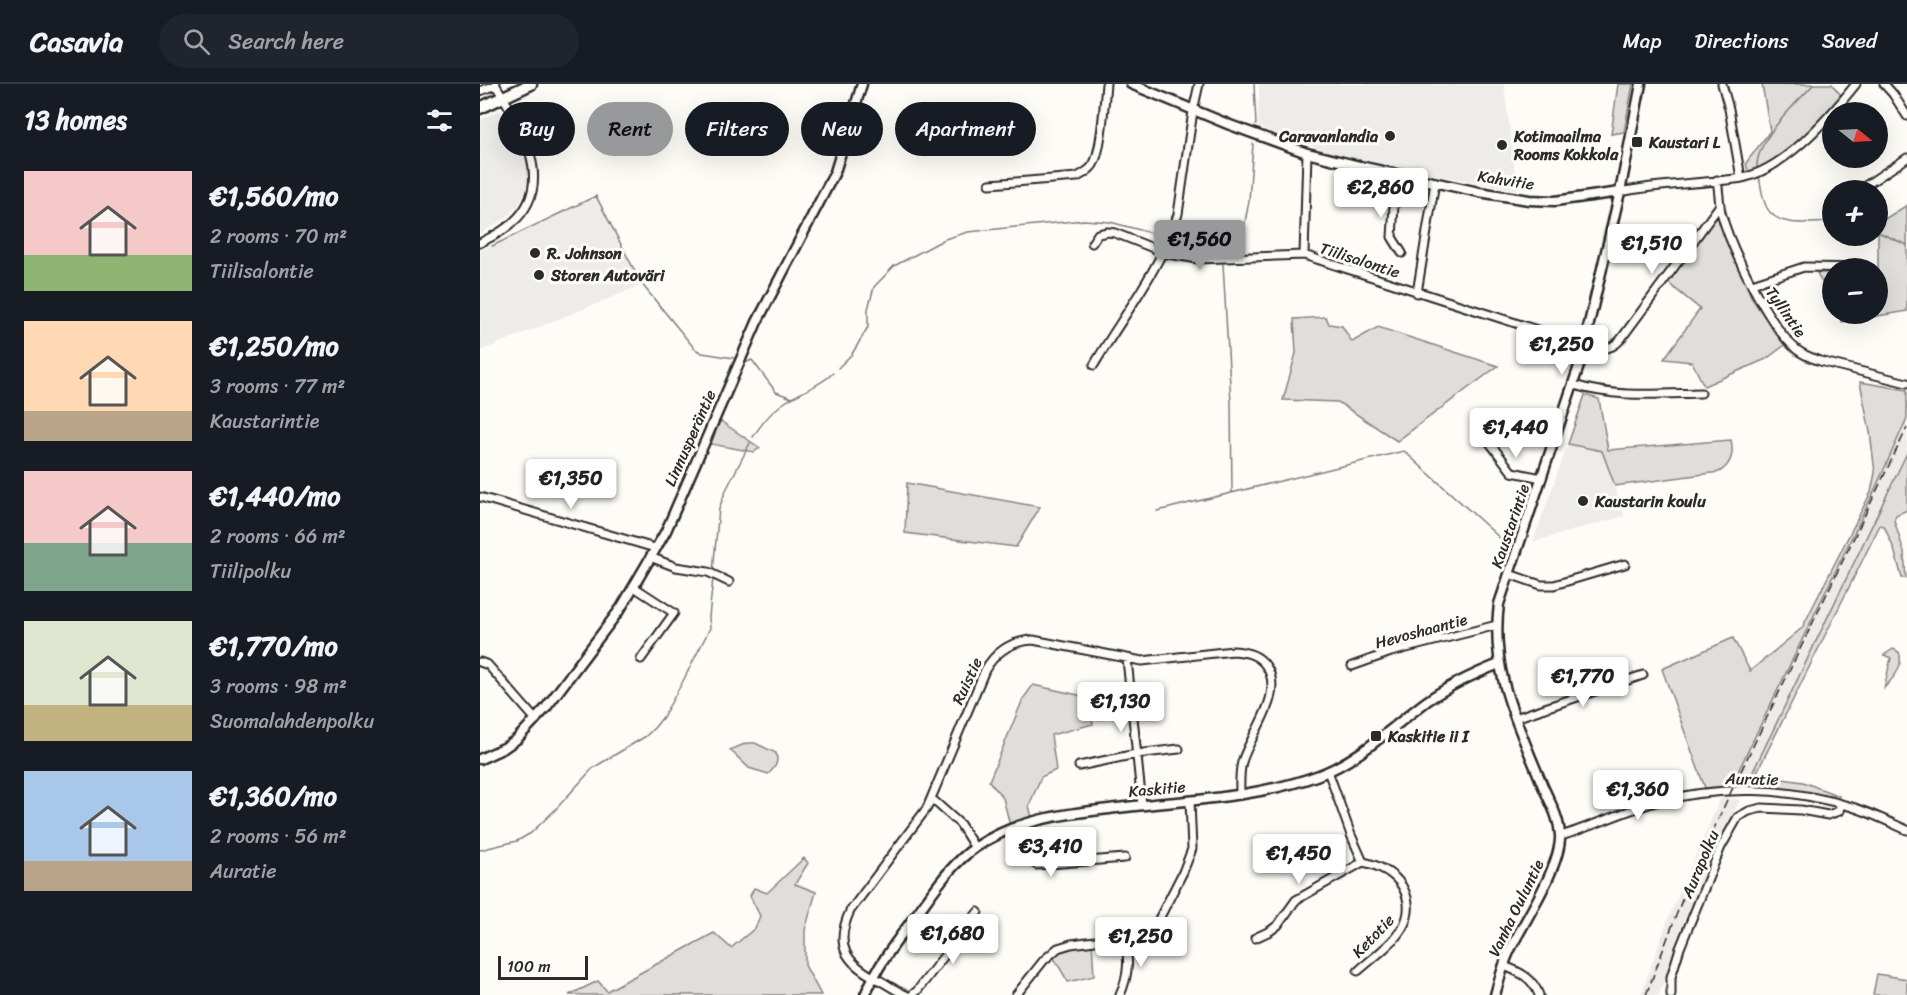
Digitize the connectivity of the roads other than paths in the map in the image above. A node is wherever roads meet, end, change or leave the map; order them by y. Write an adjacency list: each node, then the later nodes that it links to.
1 (531, 84): 12 (highway)
2 (862, 84): 42 (street, Linnusperäntie)
3 (1107, 84): 23 (street)
4 (1131, 84): 14 (street, Kahvitie)
5 (1199, 84): 14 (street)
6 (1641, 84): 24 (street, Kaustarintie)
7 (1722, 84): 19 (street)
8 (1856, 84): 19 (street, Kahvitie)
9 (1884, 84): 15 (street)
10 (495, 85): 11 (street); 12 (street)
11 (481, 90)
12 (502, 97): 13 (highway); 26 (street)
13 (480, 108)
14 (1193, 111): 16 (street, Kahvitie); 28 (street)
15 (1907, 116)
16 (1307, 153): 18 (street, Kahvitie); 30 (street)
17 (1907, 158): 21 (street)
18 (1396, 174): 22 (street, Kahvitie); 29 (street)
19 (1741, 178): 20 (street, Kahvitie)
20 (1718, 180): 24 (street, Kahvitie); 25 (street, Tyllintie)
21 (1874, 180)
22 (1435, 182): 24 (street, Kahvitie); 33 (street)
23 (990, 184)
24 (1620, 192): 34 (street, Kaustarintie)
25 (1720, 205): 32 (street, Tyllintie); 34 (street, Tiilisalontie)
26 (480, 243)
27 (1092, 243): 28 (street, Tiilisalontie)
28 (1162, 252): 30 (street, Tiilisalontie); 35 (street)
29 (1402, 253)
30 (1304, 255): 33 (street, Tiilisalontie)
31 (1822, 267): 32 (street)
32 (1752, 284): 36 (street, Tyllintie)
33 (1417, 293): 34 (street, Tiilisalontie)
34 (1584, 345): 37 (street, Kaustarintie)
35 (1094, 365)
36 (1907, 383)
37 (1574, 385): 38 (street); 40 (street, Kaustarintie)
38 (1701, 393)
39 (1490, 443): 40 (street)
40 (1542, 478): 45 (street, Kaustarintie)
41 (480, 497): 42 (street)
42 (655, 548): 43 (street, Linnusperäntie)
43 (650, 557): 46 (street); 47 (street, Linnusperäntie)
44 (1625, 564): 45 (street)
45 (1509, 574): 48 (street, Kaustarintie)
46 (729, 582)
47 (634, 586): 49 (street); 56 (street, Linnusperäntie)
48 (1497, 625): 52 (street, Kaustarintie); 53 (street, Hevoshaantie)
49 (641, 659)
50 (1127, 659): 58 (street); 62 (street, Ruistie); 63 (street, Ruistie)
51 (480, 662): 56 (street)
52 (1499, 664): 55 (street, Vanha Ouluntie); 61 (street, Kaskitie)
53 (1352, 666)
54 (1643, 675): 55 (street)
55 (1515, 718): 69 (street, Vanha Ouluntie)
56 (536, 720): 59 (street, Linnusperäntie)
57 (1179, 749): 58 (street)
58 (1136, 754): 60 (street); 66 (street)
59 (480, 759)
60 (1078, 766)
61 (1328, 771): 62 (street, Kaskitie); 72 (street)
62 (1240, 795): 64 (street, Kaskitie)
63 (932, 799): 70 (street); 78 (street, Ruistie)
64 (1190, 801): 66 (street, Kaskitie); 74 (street)
65 (1841, 804): 68 (street, Auratie); 69 (street, Auratie); 86 (street, Aurapolku)
66 (1142, 805): 67 (street, Kaskitie)
67 (1019, 825): 70 (street, Kaskitie); 71 (street)
68 (1907, 830)
69 (1560, 836): 76 (street, Vanha Ouluntie)
70 (975, 848): 78 (street, Kaskitie)
71 (1125, 858)
72 (1364, 862): 75 (street); 77 (street, Ketotie)
73 (978, 912): 81 (street)
74 (1125, 938): 82 (street); 83 (street)
75 (1255, 938)
76 (1504, 966): 84 (street, Vanha Ouluntie); 85 (street)
77 (1359, 971)
78 (876, 978): 79 (street, Kaskitie); 80 (street, Ruistie)
79 (865, 995)
80 (906, 995)
81 (912, 995)
82 (1016, 995)
83 (1120, 995)
84 (1495, 995)
85 (1539, 995)
86 (1671, 995)

